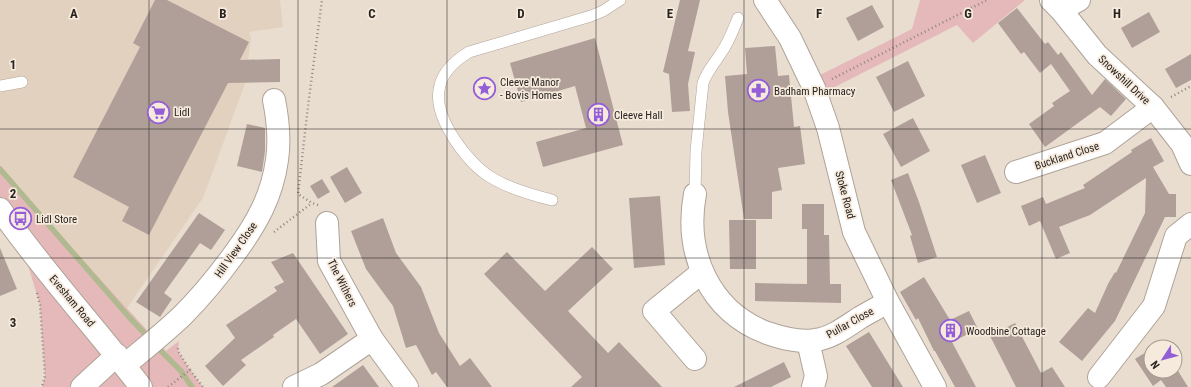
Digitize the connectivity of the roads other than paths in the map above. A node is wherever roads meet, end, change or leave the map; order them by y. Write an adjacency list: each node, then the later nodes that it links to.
1 (620, 0): 12 (lane)
2 (764, 0): 17 (street, Stoke Road)
3 (1063, 3): 8 (street, Snowshill Drive)
4 (738, 18): 11 (lane)
5 (22, 82): 6 (lane)
6 (0, 86)
7 (274, 100): 21 (street, Hill View Close)
8 (1153, 107): 9 (street, Snowshill Drive); 10 (street, Buckland Close)
9 (1191, 164)
10 (1016, 172)
11 (695, 194): 16 (street, Pullar Close)
12 (552, 200)
13 (0, 209): 21 (street, Evesham Road)
14 (327, 224): 18 (street, The Withers)
15 (1191, 224): 22 (street)
16 (702, 272): 19 (street, Pullar Close); 20 (street)
17 (888, 302): 19 (street, Pullar Close); 28 (street, Stoke Road)
18 (372, 339): 25 (street); 26 (street, The Withers)
19 (808, 341): 27 (street)
20 (695, 359)
21 (121, 360): 23 (street); 24 (street, Evesham Road)
22 (1099, 377)
23 (82, 387)
24 (141, 387)
25 (294, 387)
26 (407, 387)
27 (814, 387)
28 (935, 387)

